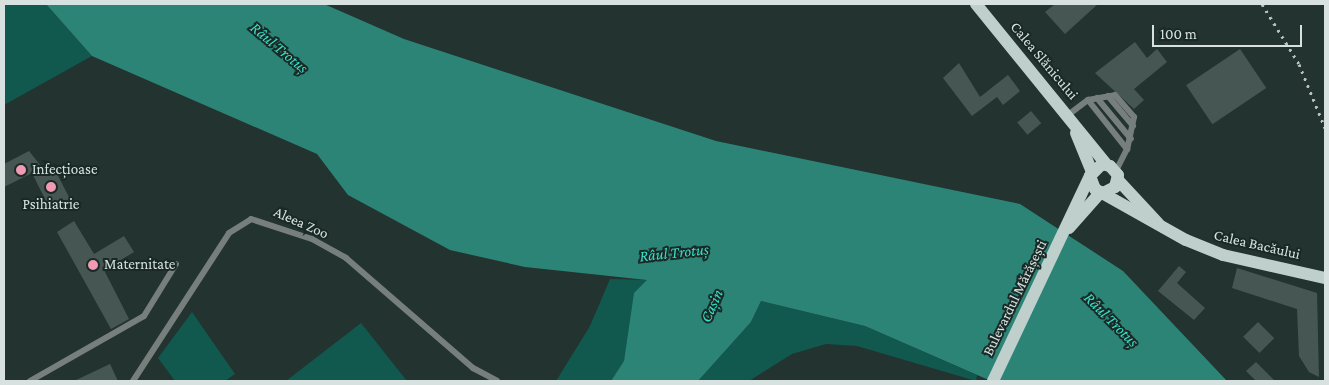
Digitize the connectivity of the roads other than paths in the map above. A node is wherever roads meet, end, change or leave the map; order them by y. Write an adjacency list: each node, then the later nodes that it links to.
1 (976, 4): 4 (main road, Calea Slănicului)
2 (1102, 97): 3 (lane); 5 (lane); 5 (lane)
3 (1088, 100): 4 (lane); 6 (lane)
4 (1068, 115): 7 (main road, Calea Slănicului); 8 (main road, Calea Slănicului)
5 (1131, 136): 6 (lane)
6 (1127, 149): 7 (lane)
7 (1114, 172): 8 (main road); 9 (main road, Bulevardul Mărășești); 10 (main road, Calea Bacăului)
8 (1091, 174): 9 (main road, Calea Slănicului); 11 (main road, Bulevardul Mărășești)
9 (1103, 192): 10 (main road, Calea Bacăului); 11 (main road, Bulevardul Mărășești)
10 (1158, 224): 13 (main road, Calea Bacăului)
11 (1066, 231): 17 (main road, Bulevardul Mărășești)
12 (176, 264): 14 (lane)
13 (1325, 278)
14 (30, 381)
15 (133, 381): 16 (lane, Aleea Zoo)
16 (497, 381)
17 (993, 381)

